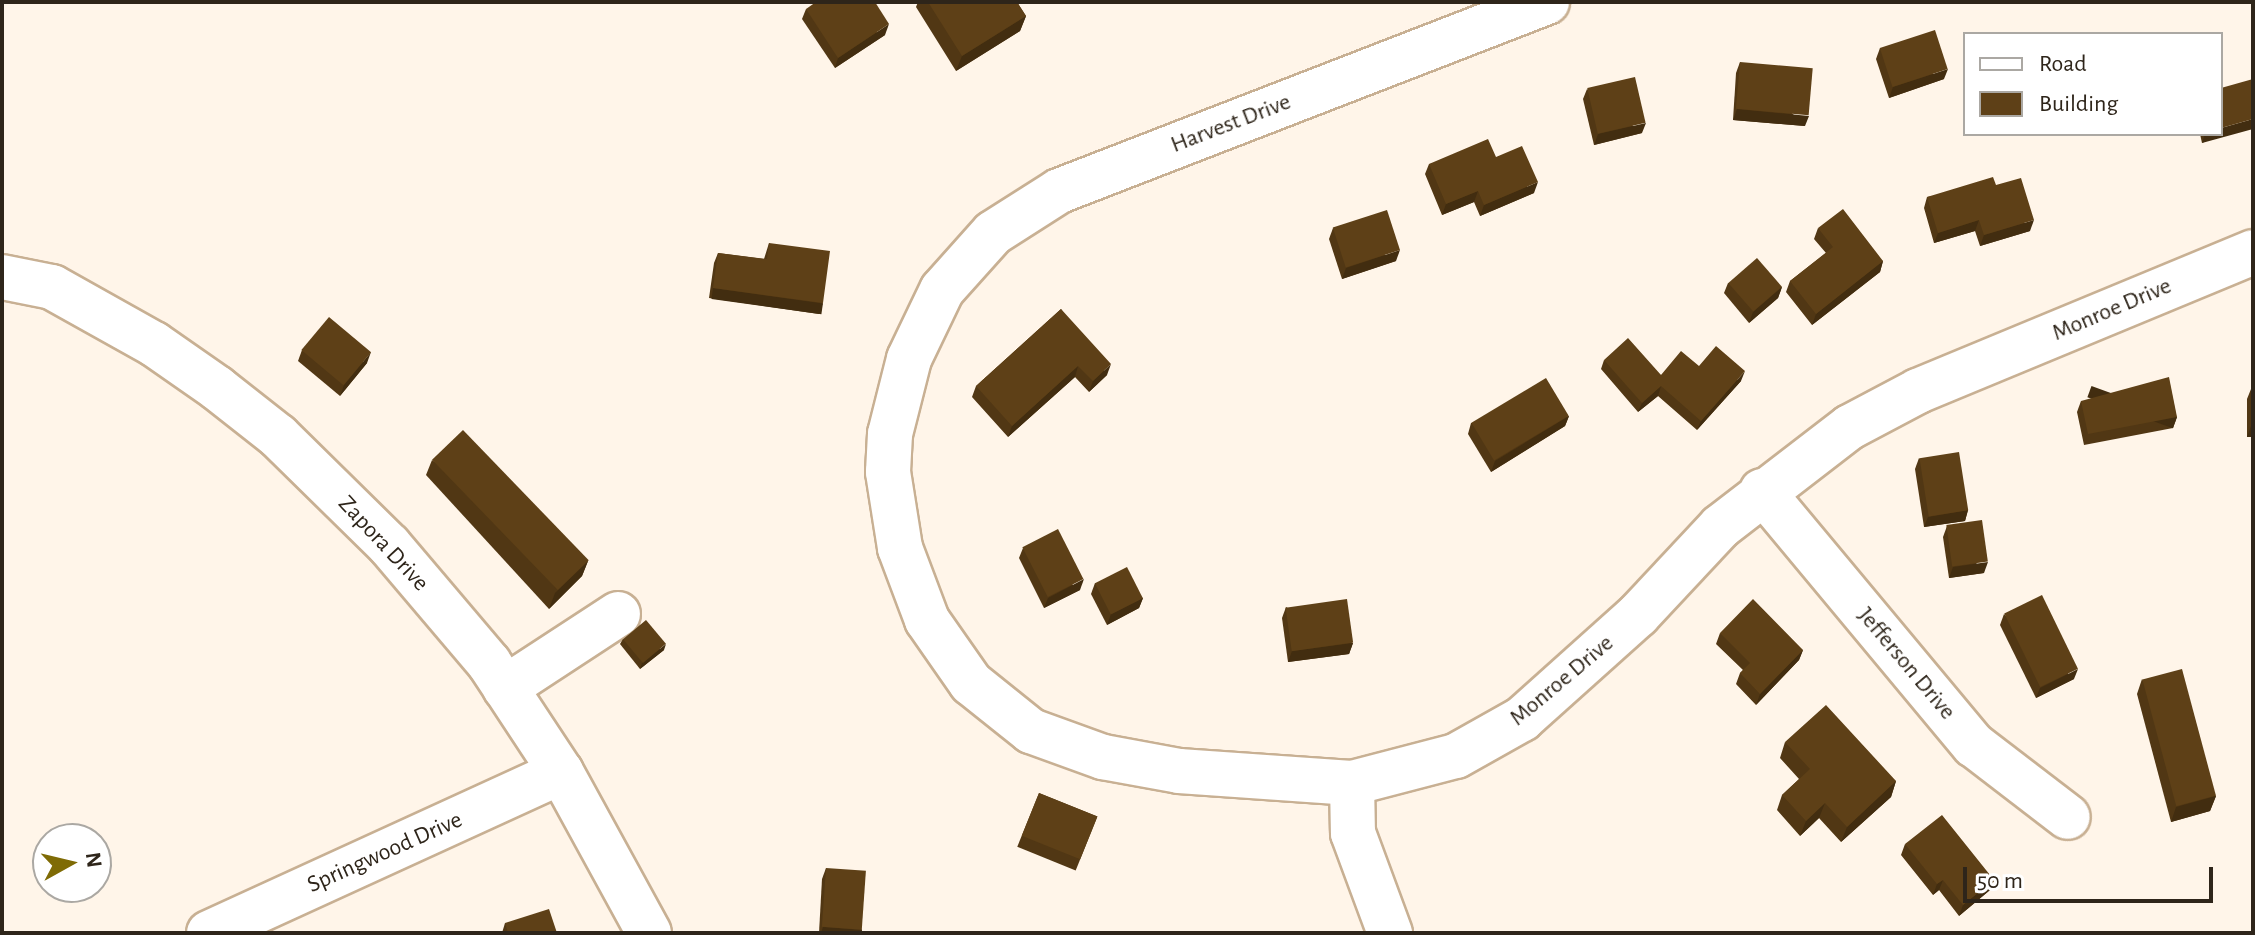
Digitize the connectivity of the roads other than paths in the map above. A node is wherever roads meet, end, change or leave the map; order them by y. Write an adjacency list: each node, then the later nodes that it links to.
1 (1547, 2): 4 (street, Harvest Drive)
2 (2253, 252): 5 (street, Monroe Drive)
3 (2, 277): 7 (street, Zapora Drive)
4 (942, 290): 9 (street, Monroe Drive)
5 (1762, 491): 9 (street, Monroe Drive); 10 (street, Jefferson Drive)
6 (618, 614): 7 (street)
7 (505, 688): 8 (street, Zapora Drive)
8 (561, 772): 11 (street, Springwood Drive); 12 (street, Zapora Drive)
9 (1352, 783): 13 (street)
10 (2068, 817)
11 (209, 933)
12 (649, 933)
13 (1390, 933)

